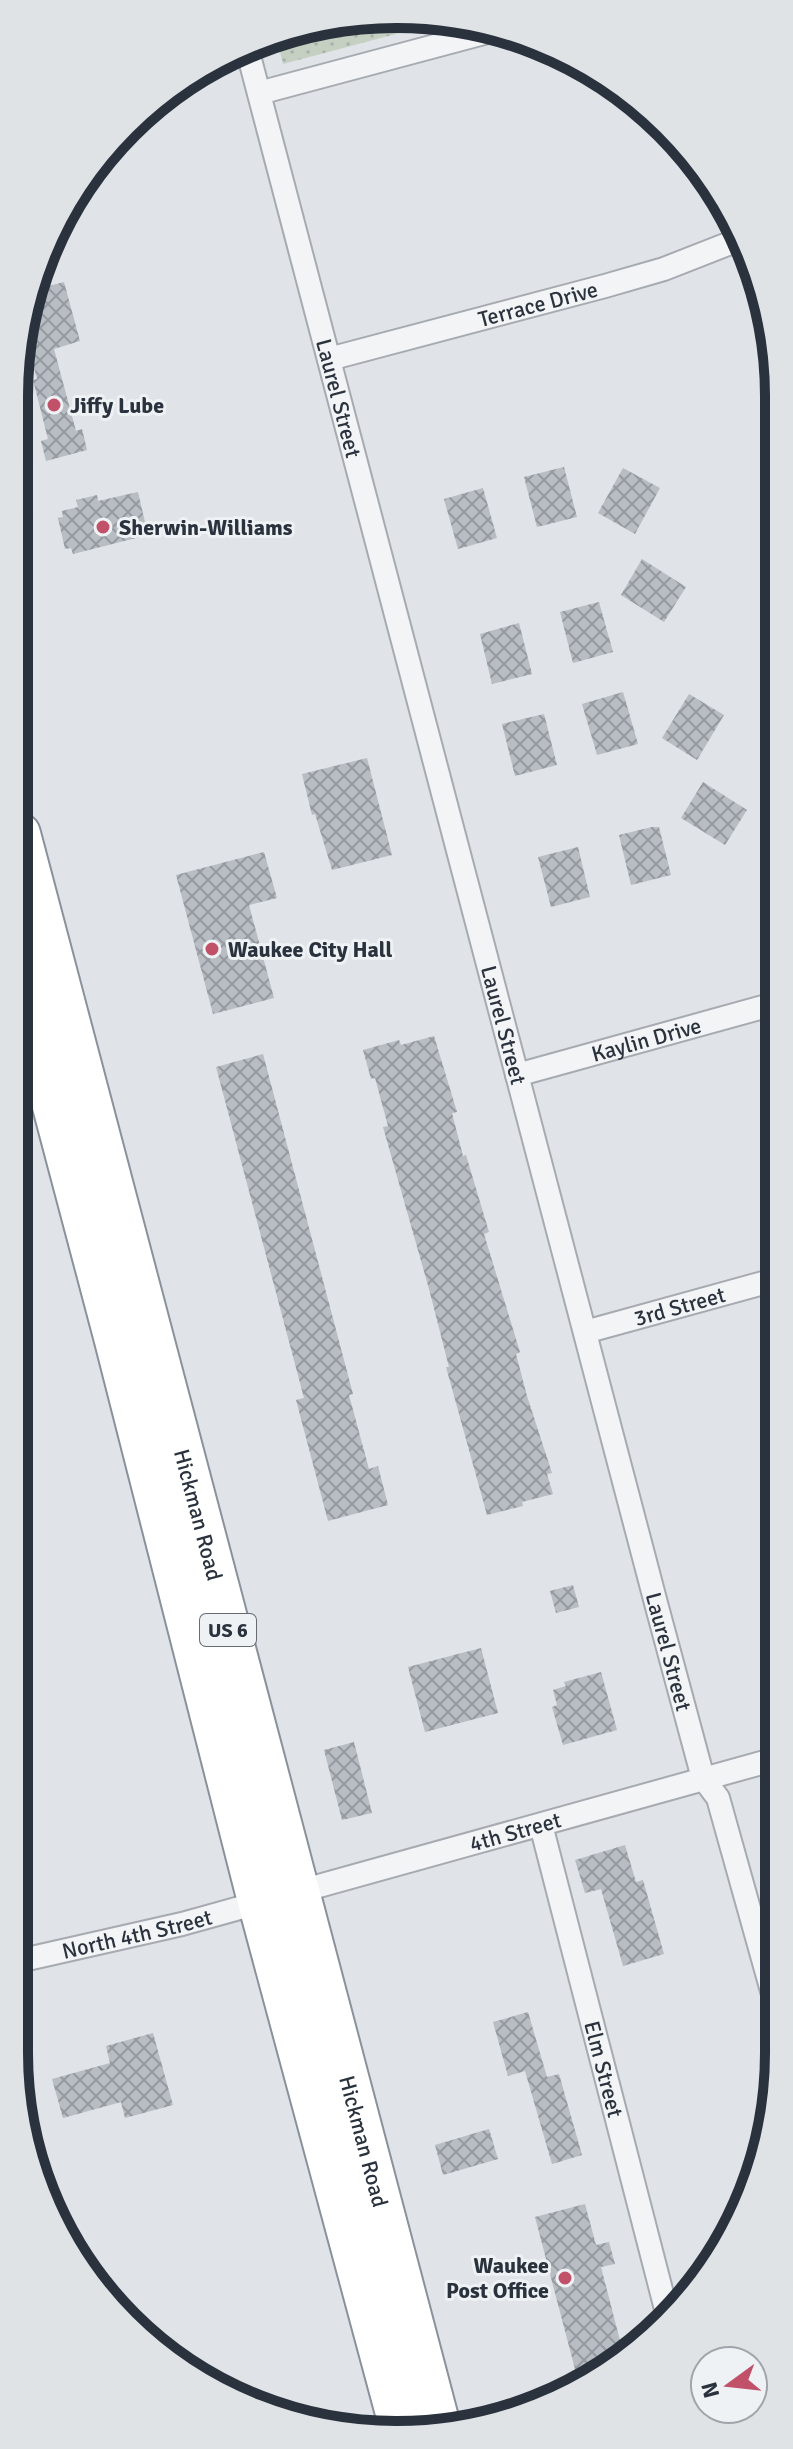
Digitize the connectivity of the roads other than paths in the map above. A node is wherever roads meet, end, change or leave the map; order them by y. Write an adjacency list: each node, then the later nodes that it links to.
1 (472, 36): 3 (street)
2 (250, 59): 3 (street, Laurel Street)
3 (259, 93): 5 (street, Laurel Street)
4 (731, 242): 5 (street, Terrace Drive)
5 (329, 359): 9 (street, Laurel Street)
6 (28, 871): 15 (highway, Hickman Road / US 6)
7 (765, 1006): 9 (street, Kaylin Drive)
8 (28, 1008): 15 (highway, Hickman Road / US 6)
9 (517, 1075): 11 (street, Laurel Street)
10 (765, 1282): 11 (street, 3rd Street)
11 (585, 1332): 13 (street, Laurel Street)
12 (765, 1762): 13 (street, 4th Street)
13 (703, 1778): 14 (street, 4th Street); 17 (street, Laurel Street)
14 (541, 1825): 15 (street, 4th Street); 18 (street, Elm Street)
15 (278, 1896): 16 (street, North 4th Street); 19 (highway, Hickman Road / US 6); 20 (highway, Hickman Road / US 6)
16 (28, 1959)
17 (765, 1966)
18 (665, 2305)
19 (437, 2419)
20 (399, 2421)

